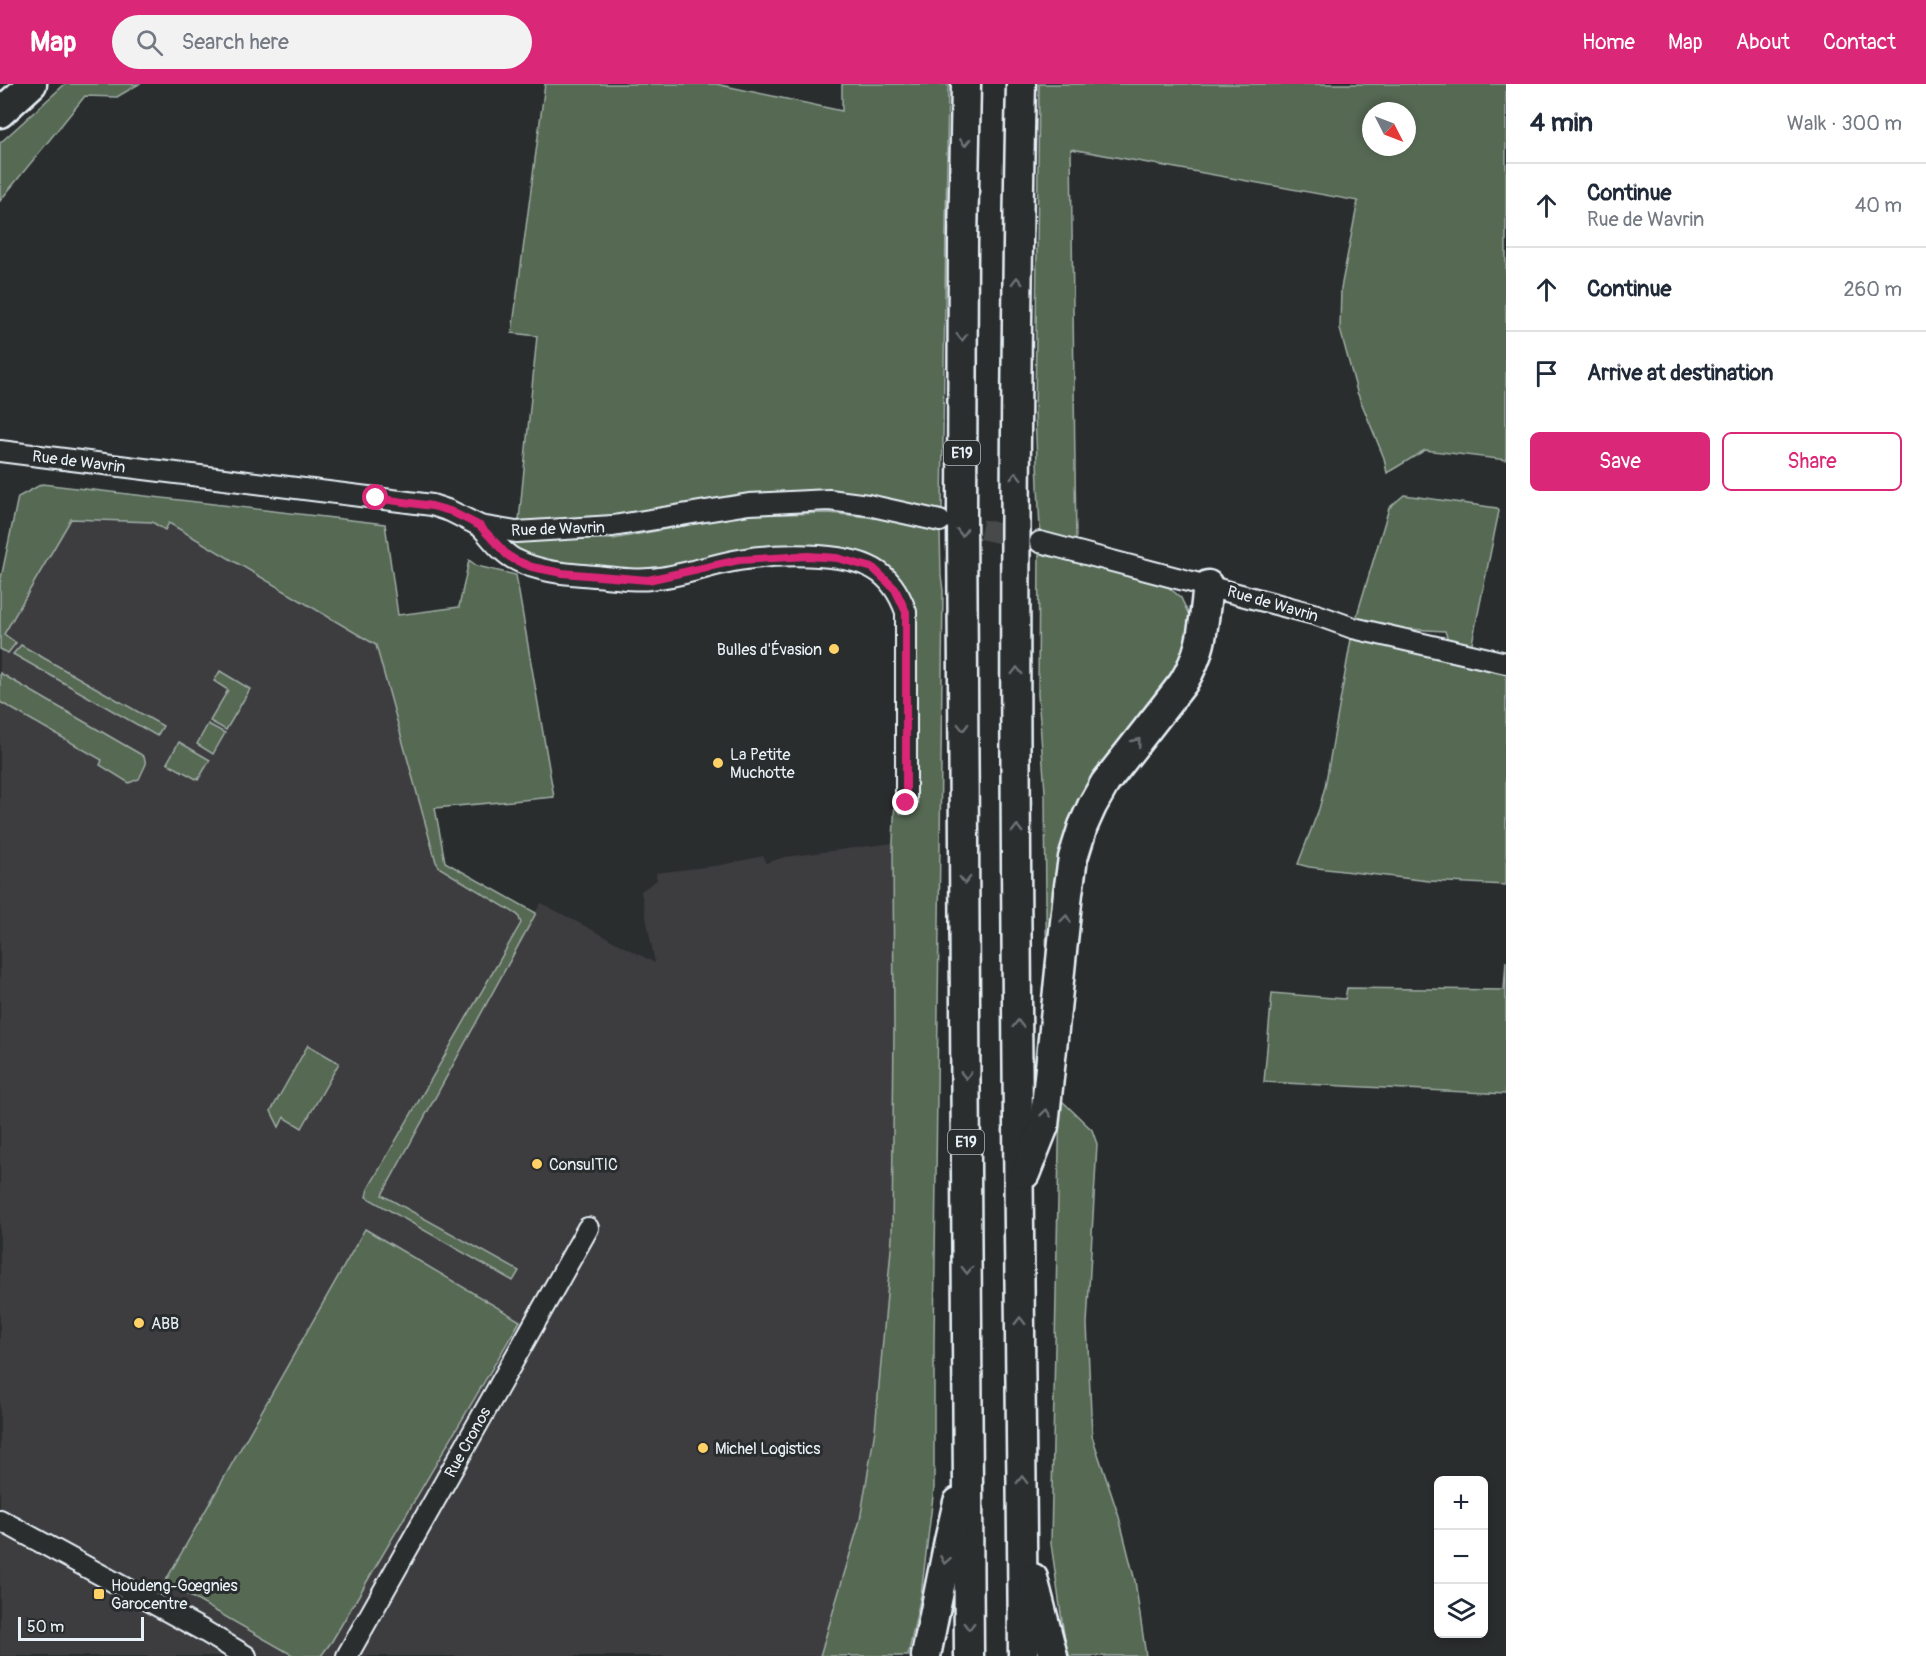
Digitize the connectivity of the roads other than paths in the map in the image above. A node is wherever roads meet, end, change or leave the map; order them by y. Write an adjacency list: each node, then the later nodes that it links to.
1 (32, 84): 4 (highway)
2 (966, 84): 14 (highway, E19, one-way to 14)
3 (1021, 84): 12 (highway, one-way to 3)
4 (0, 114)
5 (0, 451): 7 (street, Rue de Wavrin)
6 (940, 521): 7 (street, Rue de Wavrin)
7 (480, 526): 11 (street)
8 (1040, 542): 9 (street, Rue de Wavrin)
9 (1208, 585): 10 (street, Rue de Wavrin); 12 (highway, one-way to 9)
10 (1506, 663)
11 (906, 803)
12 (1019, 1188): 16 (highway, one-way to 12)
13 (588, 1228): 18 (street, Rue Cronos)
14 (968, 1462): 19 (highway, one-way to 19); 20 (highway, E19, one-way to 20)
15 (0, 1520): 17 (street)
16 (1022, 1539): 21 (highway); 22 (highway)
17 (246, 1656)
18 (347, 1656)
19 (926, 1656)
20 (969, 1656)
21 (1023, 1656)
22 (1053, 1656)

